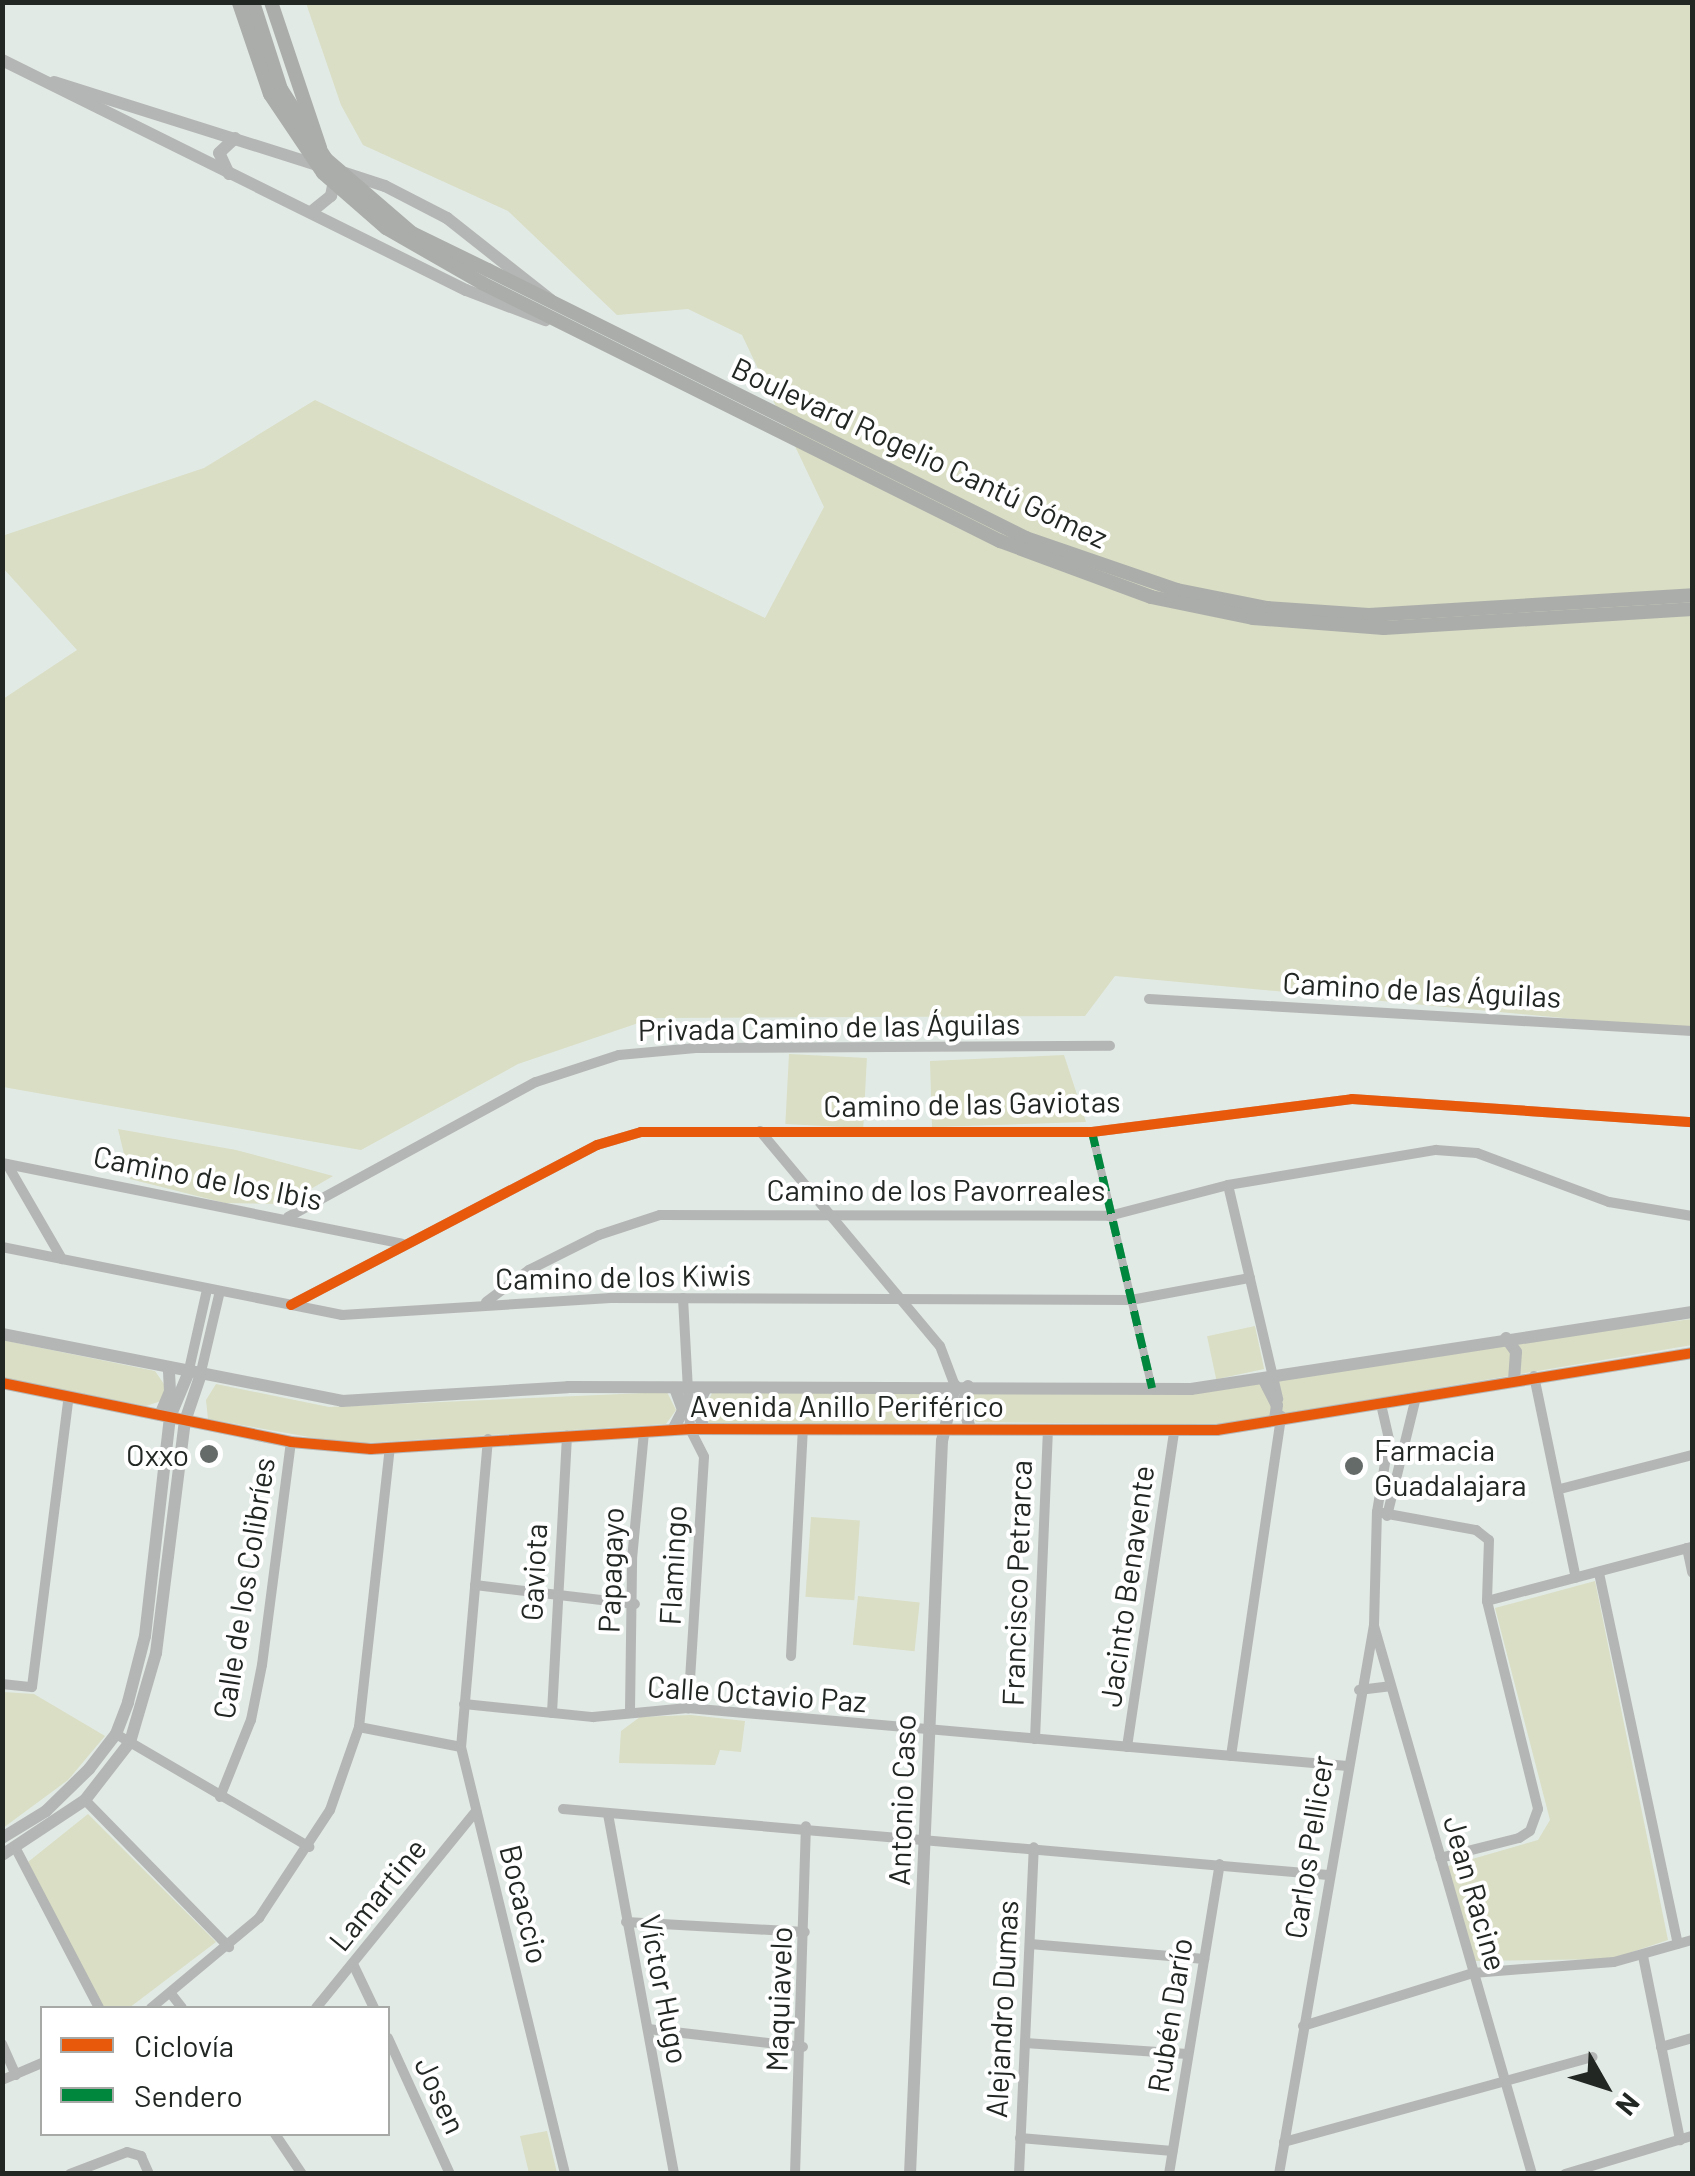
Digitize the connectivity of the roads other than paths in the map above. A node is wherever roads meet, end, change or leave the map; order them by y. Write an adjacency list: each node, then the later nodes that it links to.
1 (253, 2): 10 (main road, Boulevard Rogelio Cantú Gómez, bridge)
2 (270, 2): 7 (main road)
3 (239, 3): 10 (main road, Boulevard Rogelio Cantú Gómez, bridge)
4 (2, 60): 5 (street, Boulevard Rogelio Cantú Gómez)
5 (37, 77): 6 (street, Boulevard Rogelio Cantú Gómez); 8 (street, Boulevard Rogelio Cantú Gómez)
6 (235, 138): 7 (street, Boulevard Rogelio Cantú Gómez); 8 (street)
7 (327, 168): 9 (street); 11 (street, Boulevard Rogelio Cantú Gómez)
8 (230, 174): 9 (street, Boulevard Rogelio Cantú Gómez)
9 (311, 212): 12 (street, Boulevard Rogelio Cantú Gómez)
10 (485, 276): 11 (main road, Boulevard Rogelio Cantú Gómez); 12 (main road, Boulevard Rogelio Cantú Gómez)
11 (556, 308): 13 (main road, Boulevard Rogelio Cantú Gómez)
12 (562, 325): 14 (main road, Boulevard Rogelio Cantú Gómez)
13 (1692, 596)
14 (1692, 609)
15 (1149, 999): 16 (street, Camino de las Águilas)
16 (1692, 1031)
17 (1110, 1046): 26 (street, Privada Camino de las Águilas)
18 (1692, 1122): 20 (street, Camino de las Gaviotas)
19 (760, 1130): 20 (street, Camino de las Gaviotas); 23 (street); 27 (street, Camino de las Gaviotas)
20 (1092, 1132): 24 (street)
21 (5, 1164): 26 (street, Camino de los Ibis); 29 (street)
22 (1228, 1184): 24 (street, Camino de los Pavorreales); 25 (street, Camino de los Pavorreales); 30 (street)
23 (831, 1213): 24 (street, Camino de los Pavorreales); 34 (street); 36 (street, Camino de los Pavorreales)
24 (1109, 1216): 35 (street)
25 (1692, 1216)
26 (288, 1217): 27 (street, Camino de los Ibis)
27 (402, 1244): 37 (street, Camino de las Gaviotas)
28 (2, 1247): 29 (street, Camino de los Kiwis)
29 (62, 1259): 31 (street, Camino de los Kiwis)
30 (1250, 1278): 35 (street, Camino de los Kiwis); 46 (street)
31 (206, 1290): 32 (street, Camino de los Kiwis); 44 (street)
32 (220, 1292): 37 (street, Camino de los Kiwis); 44 (street)
33 (683, 1298): 34 (street, Camino de los Kiwis); 36 (street, Camino de los Kiwis); 51 (street, Flamingo)
34 (902, 1299): 35 (street, Camino de los Kiwis); 50 (street)
35 (1131, 1300): 53 (street)
36 (486, 1302): 37 (street, Camino de los Kiwis)
37 (291, 1304)
38 (1692, 1311): 40 (street, Avenida Anillo Periférico)
39 (2, 1334): 43 (street, Avenida Anillo Periférico)
40 (1528, 1335): 41 (street, Avenida Anillo Periférico); 45 (street)
41 (1506, 1338): 46 (street, Avenida Anillo Periférico); 47 (street)
42 (1692, 1353): 45 (street, Avenida Anillo Periférico)
43 (170, 1370): 44 (street, Avenida Anillo Periférico); 57 (street)
44 (199, 1376): 51 (street, Avenida Anillo Periférico); 57 (street); 57 (street)
45 (1534, 1376): 47 (street, Avenida Anillo Periférico); 72 (street)
46 (1273, 1378): 53 (street, Avenida Anillo Periférico); 58 (street)
47 (1514, 1379): 55 (street, Avenida Anillo Periférico)
48 (2, 1383): 54 (street, Avenida Anillo Periférico)
49 (934, 1384): 50 (street, Avenida Anillo Periférico); 52 (street, Avenida Anillo Periférico); 63 (street)
50 (962, 1386): 53 (street, Avenida Anillo Periférico); 61 (street); 63 (street)
51 (681, 1388): 52 (street, Avenida Anillo Periférico); 59 (street, Flamingo); 62 (street)
52 (706, 1388): 59 (street)
53 (1152, 1388)
54 (69, 1396): 57 (street, Avenida Anillo Periférico); 84 (street)
55 (1416, 1397): 56 (street, Avenida Anillo Periférico); 73 (street, Carlos Pellicer)
56 (1381, 1403): 58 (street, Avenida Anillo Periférico); 73 (street, Carlos Pellicer)
57 (179, 1419): 69 (street, Avenida Anillo Periférico); 93 (street); 95 (street)
58 (1282, 1419): 66 (street, Avenida Anillo Periférico); 98 (street)
59 (697, 1429): 60 (street, Avenida Anillo Periférico); 62 (street, Avenida Anillo Periférico); 88 (street, Flamingo)
60 (803, 1429): 63 (street, Avenida Anillo Periférico); 83 (street)
61 (970, 1429): 63 (street, Avenida Anillo Periférico); 64 (street, Avenida Anillo Periférico)
62 (673, 1430): 65 (street, Avenida Anillo Periférico)
63 (939, 1430): 92 (street, Antonio Caso)
64 (1048, 1430): 66 (street, Avenida Anillo Periférico); 94 (street, Francisco Petrarca)
65 (644, 1432): 67 (street, Avenida Anillo Periférico); 81 (street, Papagayo)
66 (1174, 1432): 97 (street, Jacinto Benavente)
67 (567, 1436): 68 (street, Avenida Anillo Periférico); 79 (street, Gaviota)
68 (488, 1438): 70 (street, Avenida Anillo Periférico); 78 (street, Bocaccio)
69 (291, 1442): 70 (street, Avenida Anillo Periférico); 100 (street, Calle de los Colibríes)
70 (390, 1448): 91 (street)
71 (1692, 1454): 72 (street)
72 (1560, 1489): 77 (street)
73 (1383, 1512): 80 (street); 82 (street, Carlos Pellicer)
74 (1690, 1548): 75 (street); 76 (street)
75 (1692, 1572)
76 (1599, 1574): 77 (street); 118 (street)
77 (1576, 1578): 80 (street)
78 (475, 1585): 79 (street); 87 (street, Bocaccio)
79 (555, 1594): 81 (street); 90 (street, Gaviota)
80 (1487, 1601): 111 (street)
81 (635, 1604): 89 (street, Papagayo)
82 (1374, 1625): 85 (street, Jean Racine); 86 (street, Carlos Pellicer)
83 (791, 1656)
84 (2, 1684)
85 (1390, 1686): 86 (street); 111 (street, Jean Racine)
86 (1359, 1690): 99 (street, Carlos Pellicer)
87 (464, 1704): 90 (street, Calle Octavio Paz); 96 (street, Bocaccio)
88 (688, 1708): 89 (street, Calle Octavio Paz); 92 (street, Calle Octavio Paz)
89 (630, 1710): 90 (street, Calle Octavio Paz)
90 (552, 1712)
91 (359, 1727): 96 (street); 108 (street)
92 (929, 1730): 94 (street, Calle Octavio Paz); 107 (street, Antonio Caso)
93 (116, 1734): 95 (street); 106 (street)
94 (1035, 1739): 97 (street, Calle Octavio Paz)
95 (130, 1742): 100 (street); 101 (street)
96 (461, 1747): 103 (street, Bocaccio)
97 (1127, 1747): 98 (street, Calle Octavio Paz)
98 (1231, 1756): 99 (street, Calle Octavio Paz)
99 (1346, 1766): 113 (street, Carlos Pellicer)
100 (220, 1797): 108 (street)
101 (85, 1800): 110 (street); 119 (street)
102 (563, 1809): 104 (street)
103 (476, 1811): 122 (street, Lamartine); 155 (street, Bocaccio)
104 (608, 1814): 105 (street); 114 (street, Víctor Hugo)
105 (806, 1826): 107 (street); 115 (street, Maquiavelo)
106 (2, 1838)
107 (924, 1839): 109 (street); 158 (street, Antonio Caso)
108 (310, 1847): 119 (street)
109 (1034, 1847): 112 (street); 117 (street, Alejandro Dumas)
110 (9, 1852): 125 (street)
111 (1440, 1858): 123 (street, Jean Racine)
112 (1220, 1864): 113 (street); 121 (street, Rubén Darío)
113 (1328, 1876): 130 (street, Carlos Pellicer)
114 (626, 1922): 115 (street); 131 (street, Víctor Hugo)
115 (805, 1932): 137 (street, Maquiavelo)
116 (1692, 1940): 118 (street)
117 (1030, 1944): 121 (street); 134 (street, Alejandro Dumas)
118 (1678, 1944): 120 (street)
119 (229, 1947): 124 (street)
120 (1642, 1956): 123 (street); 136 (street)
121 (1204, 1959): 138 (street, Rubén Darío)
122 (353, 1964): 128 (street, Lamartine); 129 (street)
123 (1474, 1974): 130 (street); 143 (street, Jean Racine)
124 (172, 1995): 126 (street); 127 (street)
125 (98, 2006)
126 (155, 2006)
127 (180, 2006)
128 (318, 2006)
129 (373, 2006)
130 (1303, 2026): 147 (street, Carlos Pellicer)
131 (648, 2029): 137 (street); 156 (street, Víctor Hugo)
132 (1692, 2038): 136 (street)
133 (390, 2042): 154 (street, Josen)
134 (1025, 2043): 138 (street); 145 (street, Alejandro Dumas)
135 (2, 2044): 141 (street)
136 (1661, 2046): 146 (street)
137 (803, 2048): 157 (street, Maquiavelo)
138 (1188, 2054): 148 (street, Rubén Darío)
139 (1593, 2057): 143 (street)
140 (40, 2064): 141 (street)
141 (16, 2074): 142 (street)
142 (2, 2080)
143 (1504, 2080): 147 (street); 162 (street, Jean Racine)
144 (275, 2136): 153 (street)
145 (1020, 2138): 148 (street); 159 (street, Alejandro Dumas)
146 (1686, 2138): 149 (street)
147 (1284, 2142): 161 (street, Carlos Pellicer)
148 (1172, 2151): 160 (street, Rubén Darío)
149 (1605, 2168): 150 (street)
150 (1570, 2173)
151 (70, 2174): 152 (street)
152 (150, 2174)
153 (302, 2174)
154 (450, 2174)
155 (565, 2174)
156 (674, 2174)
157 (795, 2174)
158 (910, 2174)
159 (1019, 2174)
160 (1169, 2174)
161 (1279, 2174)
162 (1532, 2174)

